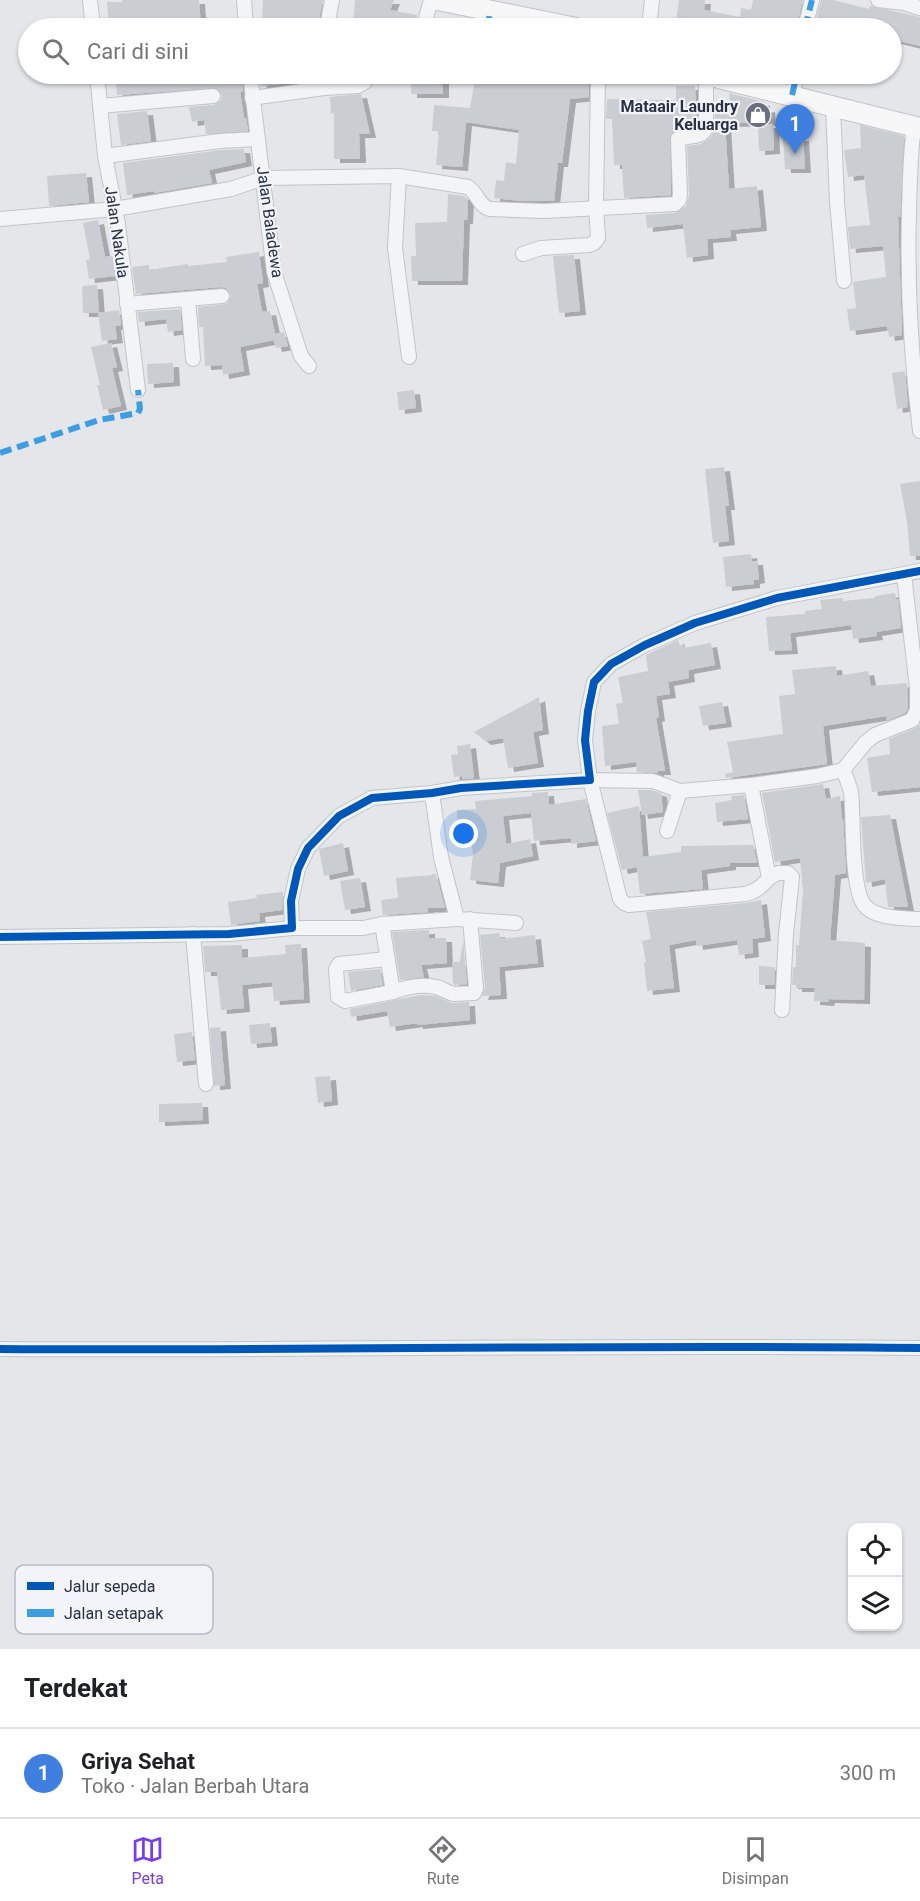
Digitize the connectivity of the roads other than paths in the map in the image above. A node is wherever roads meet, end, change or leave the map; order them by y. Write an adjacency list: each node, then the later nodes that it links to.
1 (90, 0): 11 (street)
2 (244, 0): 12 (street)
3 (332, 0): 13 (street)
4 (430, 0): 14 (street)
5 (438, 0): 15 (main road)
6 (652, 0): 16 (street)
7 (812, 0): 17 (street)
8 (878, 0): 9 (street)
9 (904, 2): 10 (street)
10 (920, 8)
11 (92, 18)
12 (245, 18)
13 (329, 18)
14 (426, 18)
15 (484, 18)
16 (650, 18)
17 (808, 18)
18 (98, 84): 28 (street, Jalan Nakula)
19 (251, 84): 27 (street, Jalan Baladewa)
20 (362, 84): 27 (street)
21 (597, 84): 35 (street)
22 (705, 84): 35 (street)
23 (746, 84): 25 (main road)
24 (795, 84): 25 (street)
25 (792, 95): 29 (main road)
26 (213, 96): 28 (street)
27 (252, 98): 31 (street, Jalan Baladewa)
28 (100, 106): 32 (street, Jalan Nakula)
29 (833, 107): 30 (main road); 40 (street)
30 (917, 127): 39 (street)
31 (258, 139): 32 (street); 34 (street, Jalan Baladewa)
32 (105, 156): 36 (street, Jalan Nakula)
33 (399, 176): 34 (street); 35 (street); 44 (street)
34 (264, 178): 36 (street); 46 (street, Jalan Baladewa)
35 (596, 207): 38 (street)
36 (115, 209): 37 (street); 43 (street, Jalan Nakula)
37 (0, 219)
38 (523, 254)
39 (914, 261): 47 (street)
40 (844, 281)
41 (222, 296): 42 (street)
42 (188, 299): 43 (street); 45 (street)
43 (127, 304): 48 (street, Jalan Nakula)
44 (409, 357)
45 (193, 359)
46 (309, 366)
47 (917, 388): 49 (street)
48 (138, 390)
49 (920, 432)
50 (920, 572): 51 (street)
51 (904, 575): 52 (street); 53 (street)
52 (843, 770): 54 (street); 60 (street)
53 (590, 780): 55 (street); 56 (street); 58 (street)
54 (751, 785): 55 (street); 58 (street)
55 (680, 791): 57 (street)
56 (432, 793): 59 (street); 63 (street)
57 (667, 831)
58 (769, 878): 68 (street)
59 (463, 919): 61 (street); 62 (street); 67 (street)
60 (920, 919)
61 (516, 923)
62 (382, 924): 63 (street); 66 (street)
63 (292, 928): 64 (street)
64 (194, 934): 65 (street); 69 (street)
65 (0, 937)
66 (387, 959): 67 (street); 67 (street)
67 (393, 992)
68 (782, 1010)
69 (206, 1084)
70 (920, 1348): 71 (street)
71 (0, 1349)

